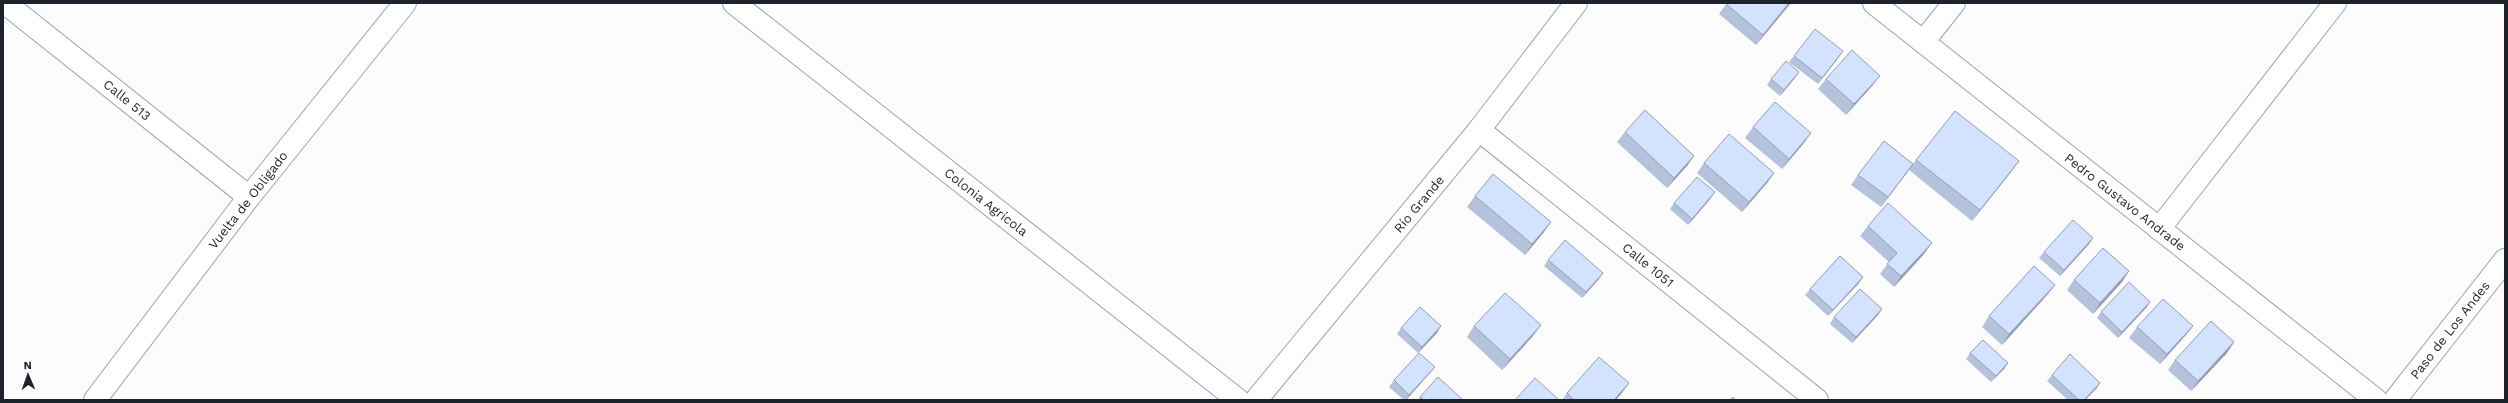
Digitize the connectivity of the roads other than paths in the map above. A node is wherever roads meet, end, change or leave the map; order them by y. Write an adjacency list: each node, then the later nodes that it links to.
1 (5, 3): 10 (street, Calle 513)
2 (405, 3): 10 (street, Vuelta de Obligado)
3 (734, 3): 14 (street, Colonia Agrícola)
4 (1576, 3): 9 (street, Río Grande)
5 (1874, 3): 8 (street, Pedro Gustavo Andrade)
6 (1954, 3): 8 (street)
7 (2335, 3): 11 (street)
8 (1923, 42): 11 (street, Pedro Gustavo Andrade)
9 (1479, 130): 15 (street, Río Grande); 16 (street, Calle 1051)
10 (249, 197): 13 (street, Vuelta de Obligado)
11 (2159, 229): 17 (street, Pedro Gustavo Andrade)
12 (2505, 260): 18 (street, Paso de Los Andes)
13 (95, 400)
14 (1238, 400)
15 (1256, 400)
16 (1818, 400)
17 (2376, 400)
18 (2395, 400)

